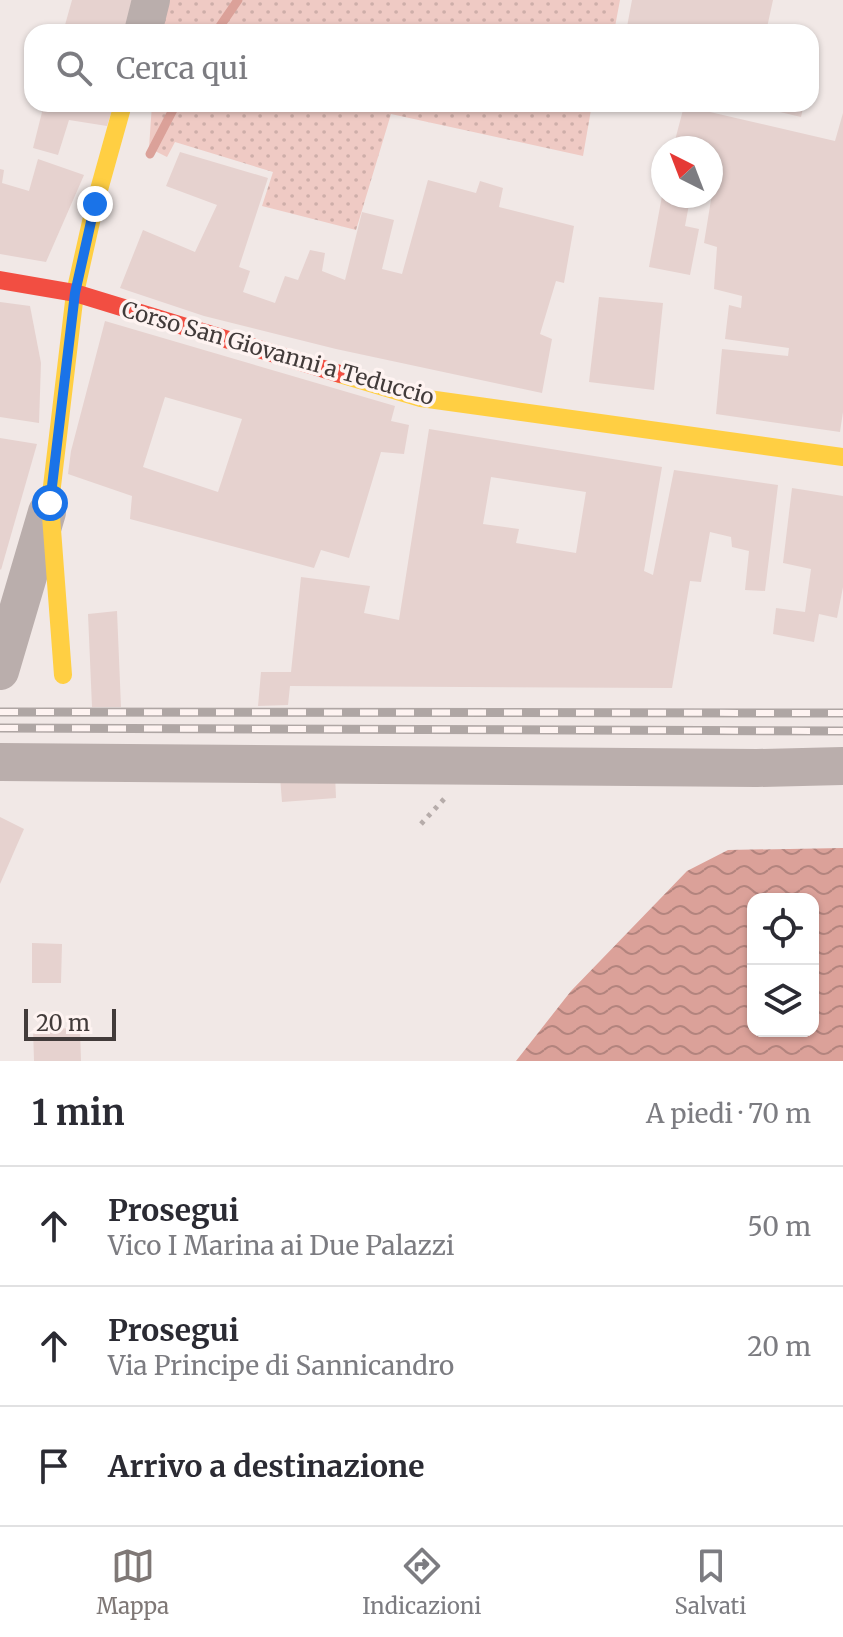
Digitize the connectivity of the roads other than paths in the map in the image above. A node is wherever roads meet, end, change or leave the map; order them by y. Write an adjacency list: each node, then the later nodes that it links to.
1 (151, 0): 2 (street)
2 (145, 24)
3 (121, 112): 5 (main road)
4 (0, 280): 5 (main road, Corso San Giovanni a Teduccio)
5 (75, 293): 6 (main road, Corso San Giovanni a Teduccio); 7 (main road)
6 (843, 457)
7 (50, 503): 8 (street); 9 (main road)
8 (0, 671)
9 (63, 675)
10 (0, 762): 11 (street)
11 (843, 766)

